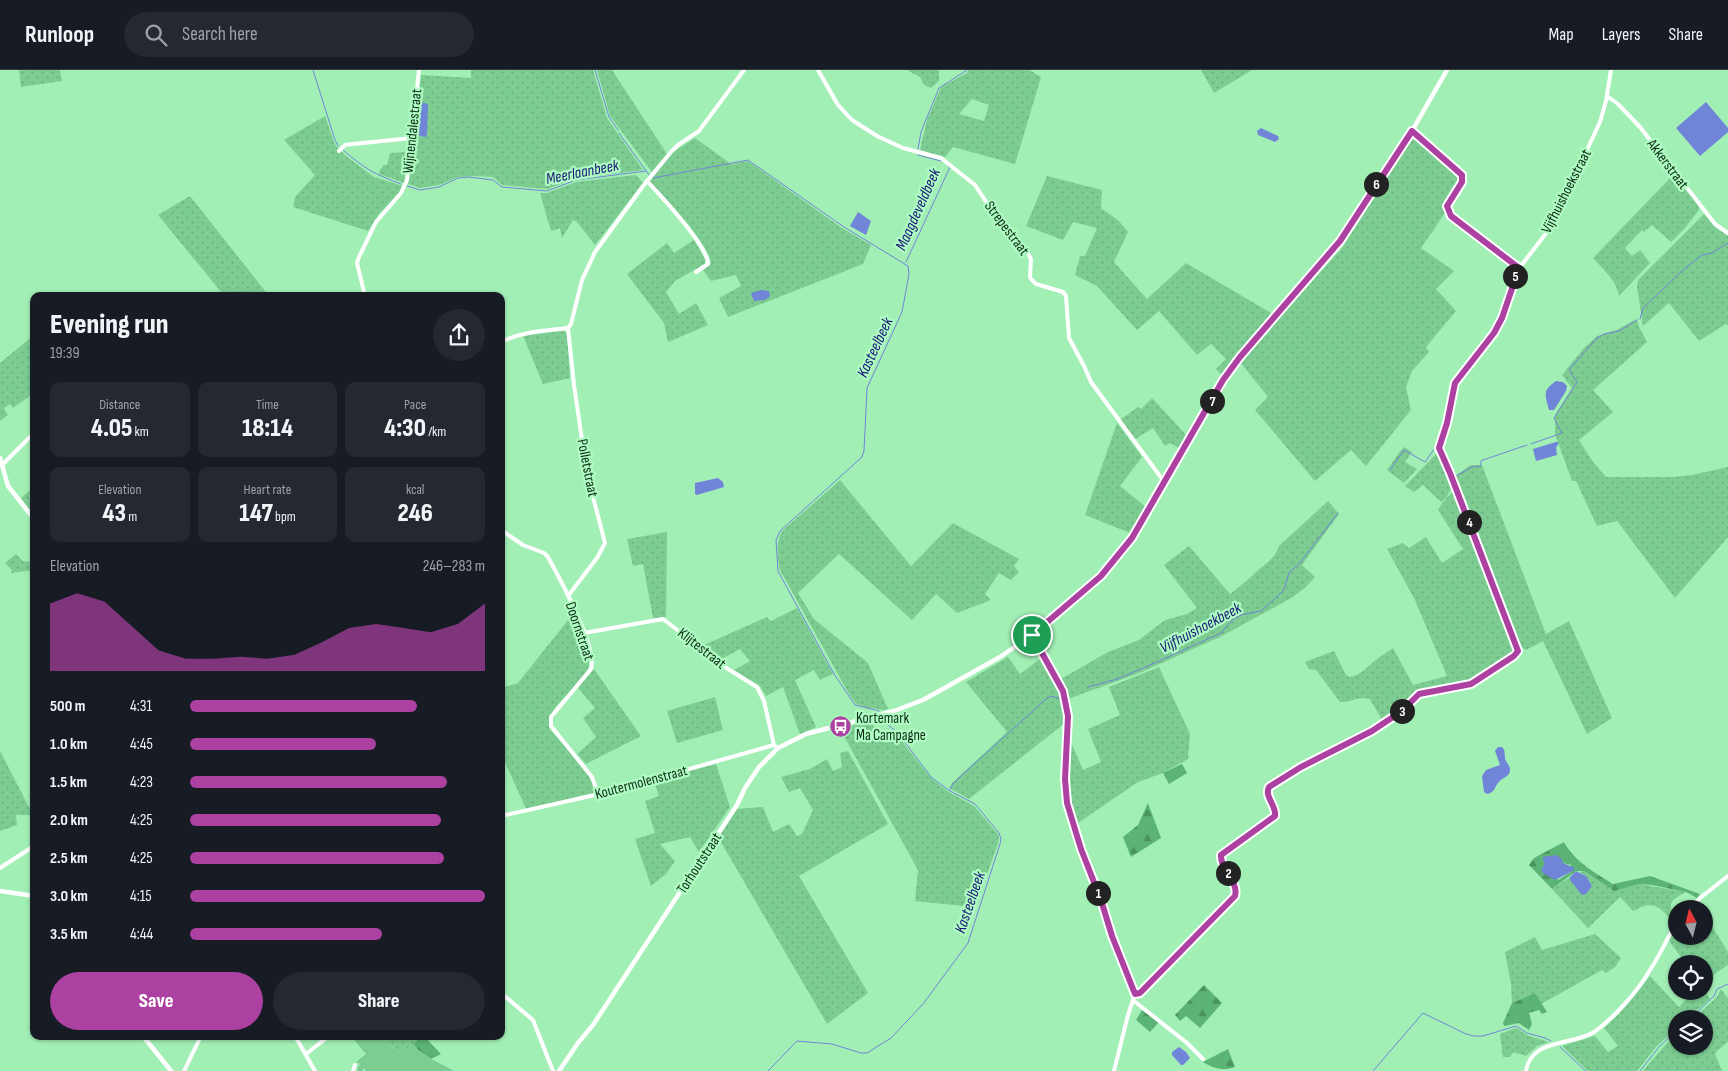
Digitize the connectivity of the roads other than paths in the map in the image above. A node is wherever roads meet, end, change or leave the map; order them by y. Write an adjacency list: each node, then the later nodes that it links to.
1 (419, 70): 8 (street, Wijnendalestraat)
2 (744, 70): 10 (street, Polletstraat)
3 (818, 70): 20 (street, Strepestraat)
4 (1448, 70): 7 (street, Torhoutstraat)
5 (1611, 70): 6 (street, Vijfhuishoekstraat)
6 (1607, 96): 11 (street, Akkerstraat); 12 (street, Vijfhuishoekstraat)
7 (1412, 131): 12 (street); 20 (street, Torhoutstraat)
8 (412, 138): 9 (street); 14 (street, Wijnendalestraat)
9 (339, 151)
10 (648, 181): 13 (street); 15 (street, Polletstraat)
11 (1728, 233)
12 (1519, 268): 36 (street, Vijfhuishoekstraat)
13 (696, 272)
14 (364, 292)
15 (568, 328): 16 (street); 23 (street, Polletstraat)
16 (505, 340)
17 (30, 436): 19 (street)
18 (0, 458): 19 (street)
19 (2, 465): 21 (street)
20 (1165, 483): 25 (street, Torhoutstraat)
21 (30, 514)
22 (505, 533): 23 (street, Doornstraat)
23 (568, 596): 24 (street, Doornstraat)
24 (584, 634): 26 (street, Klijtestraat); 27 (street, Doornstraat)
25 (1032, 635): 26 (street, Torhoutstraat); 36 (street)
26 (776, 746): 27 (street, Koutermolenstraat); 51 (street, Torhoutstraat)
27 (598, 794): 28 (street, Koutermolenstraat)
28 (505, 815)
29 (30, 849): 30 (street)
30 (0, 868)
31 (1728, 876): 34 (street)
32 (0, 892): 33 (street)
33 (30, 896)
34 (1698, 900)
35 (1668, 938): 53 (street)
36 (1135, 994): 38 (street)
37 (505, 997): 50 (street)
38 (1134, 1001): 44 (street); 52 (street)
39 (146, 1040): 46 (street)
40 (199, 1040): 47 (street)
41 (297, 1040): 43 (street)
42 (324, 1040): 43 (street)
43 (306, 1054): 48 (street)
44 (1203, 1059)
45 (355, 1065): 49 (street)
46 (171, 1071)
47 (184, 1071)
48 (315, 1071)
49 (354, 1071)
50 (553, 1071)
51 (559, 1071)
52 (1114, 1071)
53 (1526, 1071)

